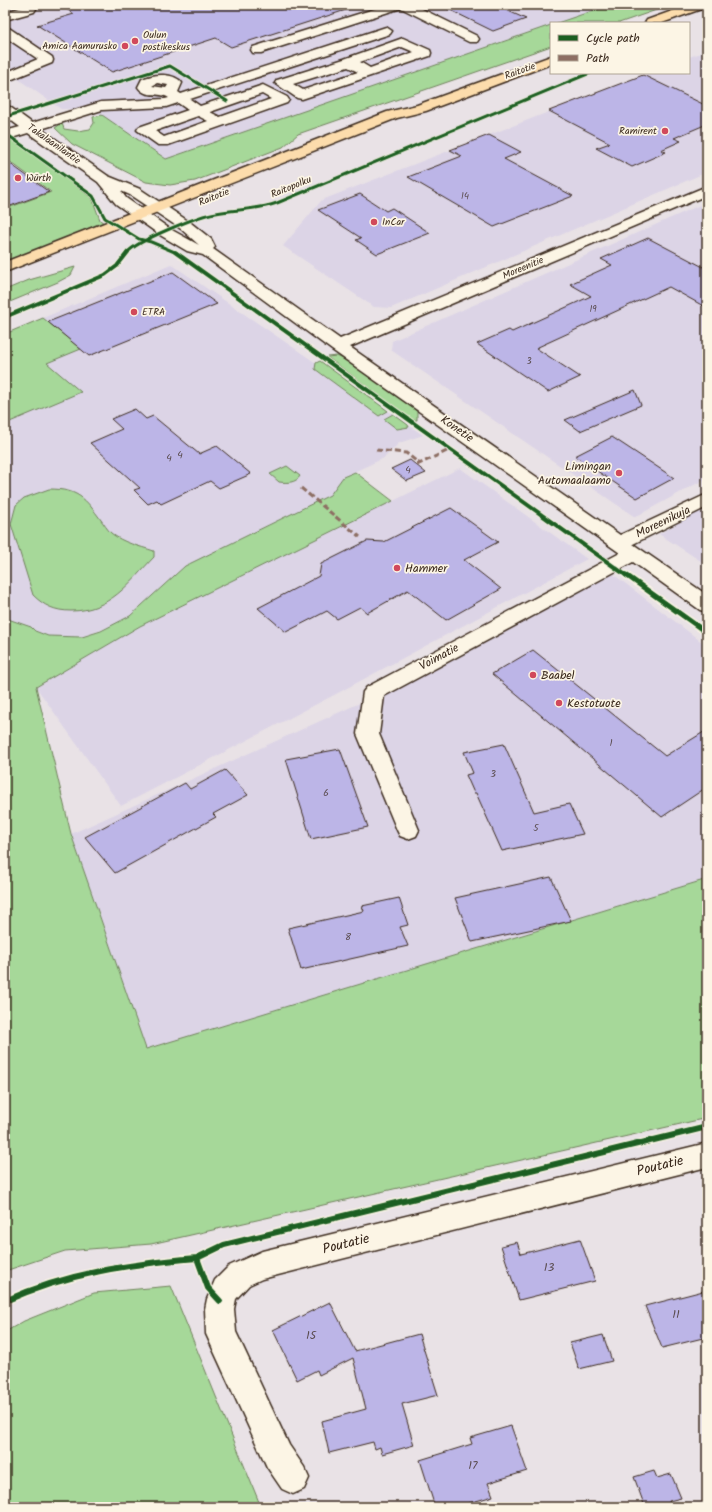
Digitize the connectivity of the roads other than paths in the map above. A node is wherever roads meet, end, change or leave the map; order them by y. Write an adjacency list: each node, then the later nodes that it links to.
1 (399, 5): 10 (street)
2 (404, 5): 9 (street)
3 (700, 5): 6 (main road)
4 (30, 9): 5 (street)
5 (5, 16)
6 (654, 22)
7 (5, 31): 15 (street)
8 (386, 31): 11 (street)
9 (473, 39)
10 (257, 50)
11 (327, 50): 13 (street); 16 (street)
12 (550, 60): 24 (main road, Raitotie)
13 (348, 62): 14 (street); 14 (street); 14 (street)
14 (368, 72)
15 (5, 78)
16 (174, 95): 18 (street); 20 (street)
17 (5, 110): 20 (street, Takalaanilantie)
18 (199, 111): 19 (street); 19 (street); 19 (street)
19 (219, 122)
20 (30, 128): 21 (street); 22 (street, Takalaanilantie)
21 (5, 136)
22 (103, 179): 24 (street, Takalaanilantie); 25 (street, Takalaanilantie)
23 (707, 190): 29 (street, Moreenitie)
24 (164, 211): 25 (main road, Raitotie); 26 (street, Konetie)
25 (145, 218): 26 (street, Konetie); 27 (main road, Raitotie); 28 (main road, Raitotie)
26 (208, 252): 29 (street, Konetie)
27 (5, 267)
28 (5, 281)
29 (338, 346): 31 (street, Konetie)
30 (707, 500): 31 (street, Moreenikuja)
31 (626, 548): 32 (street, Konetie); 33 (street, Voimatie)
32 (707, 605)
33 (408, 830)
34 (707, 1154): 35 (street, Poutatie)
35 (293, 1478)

